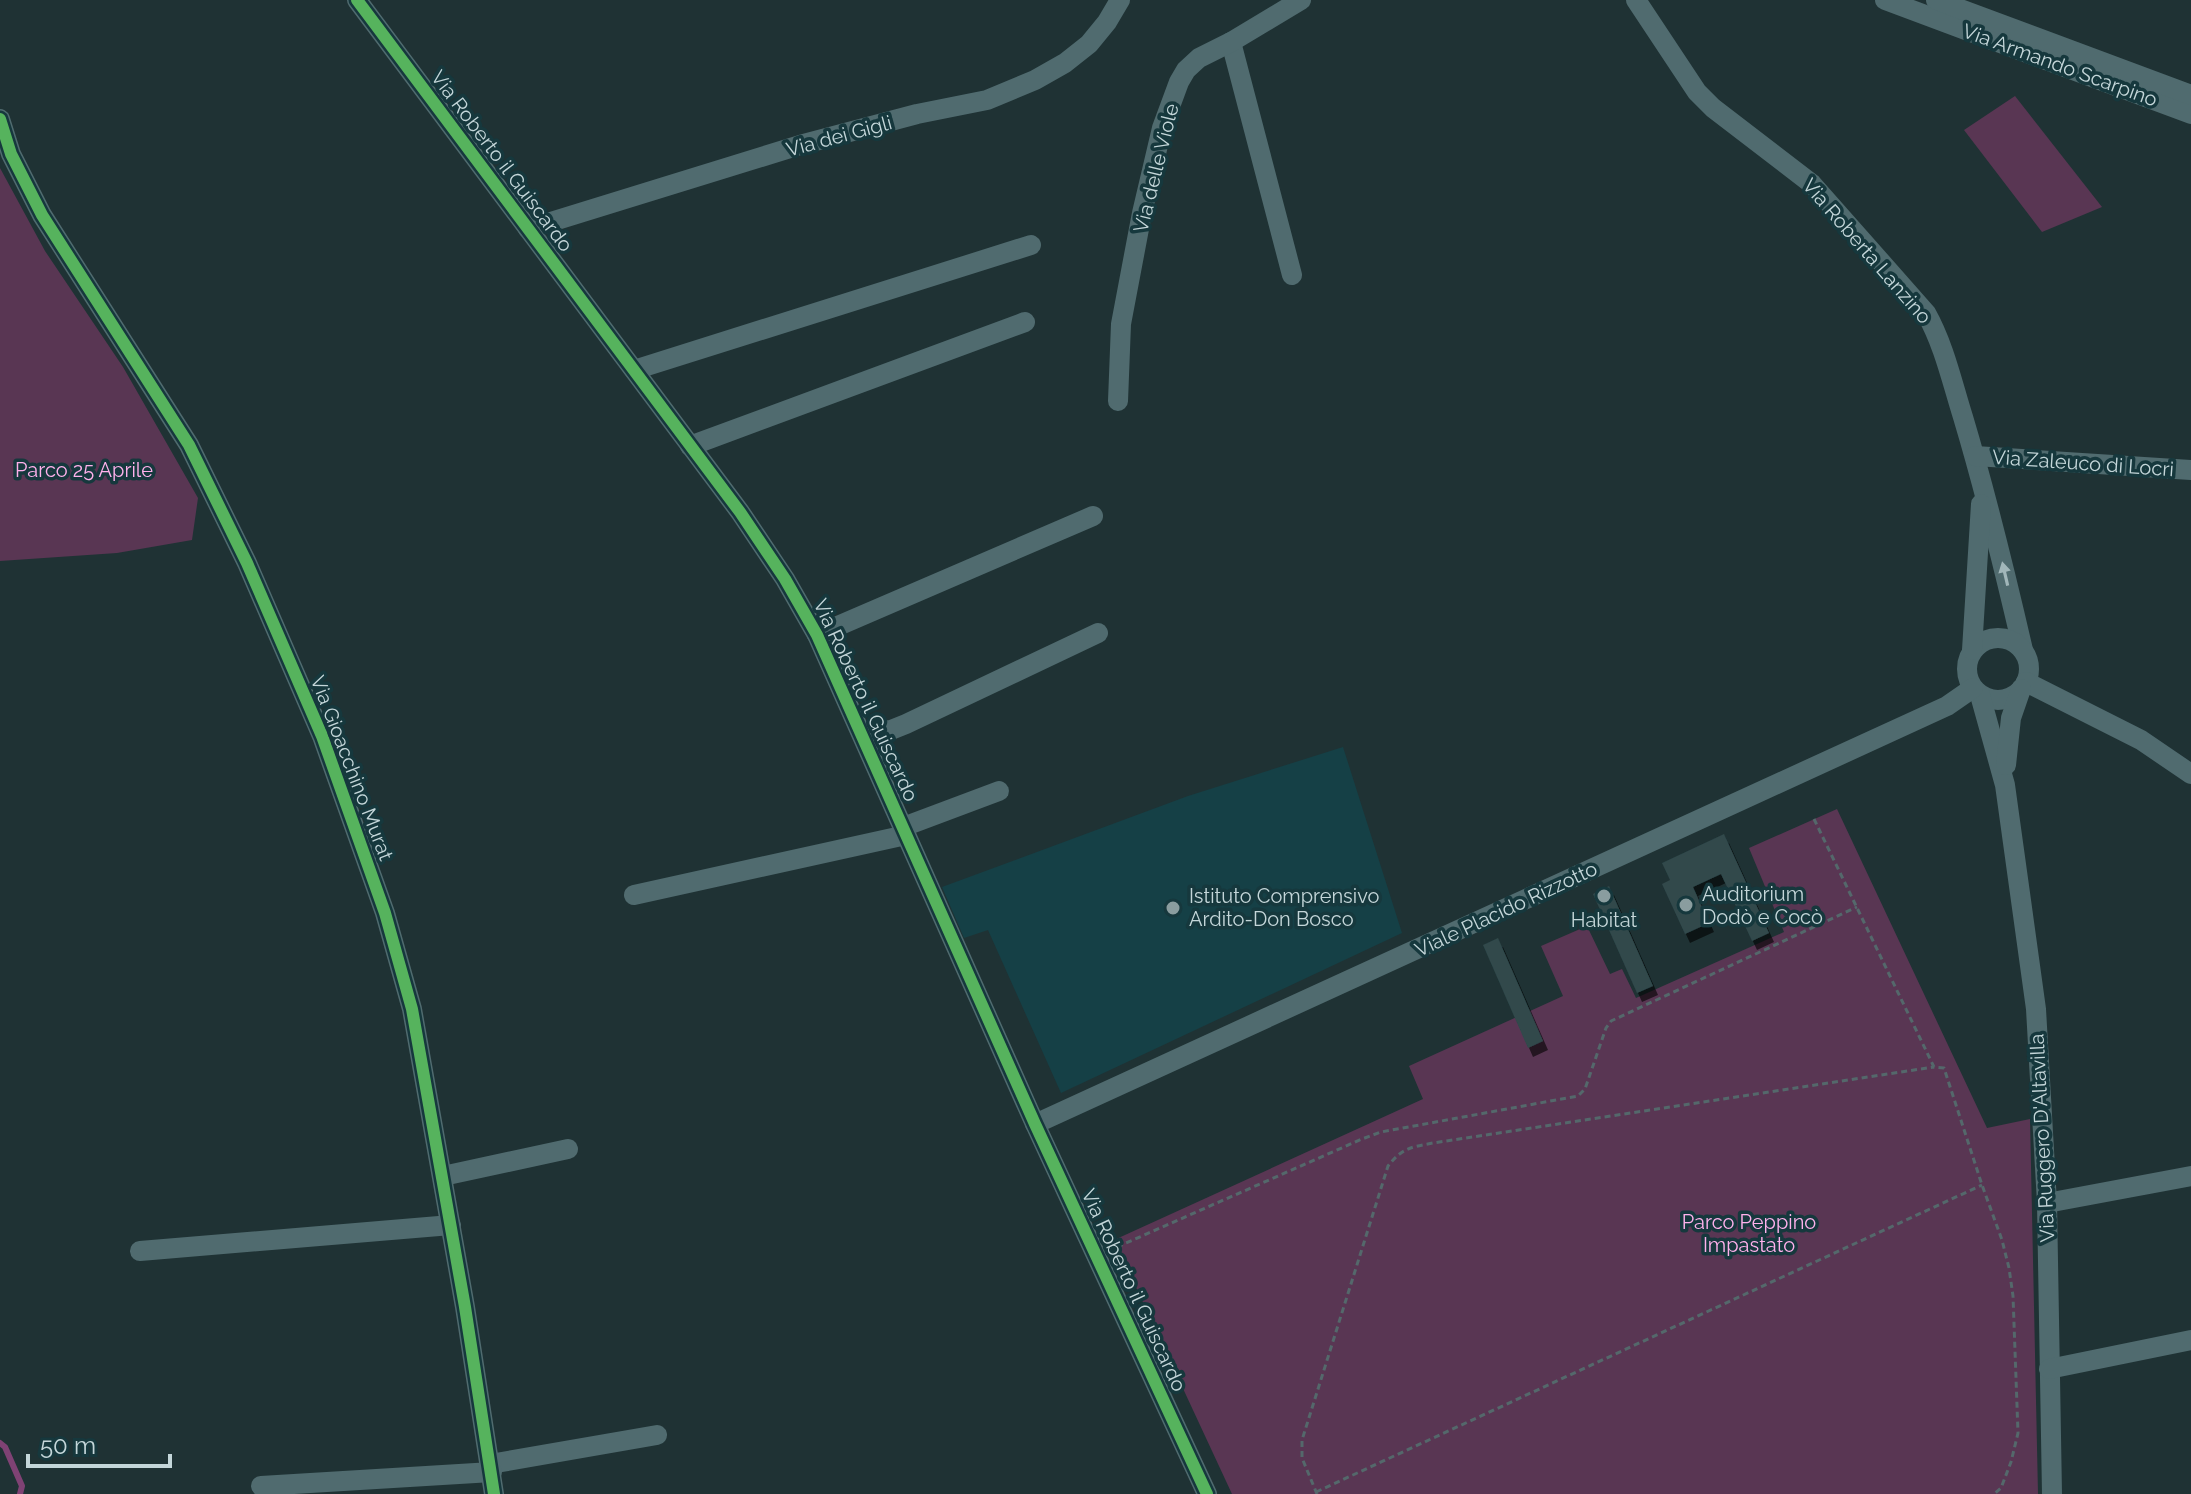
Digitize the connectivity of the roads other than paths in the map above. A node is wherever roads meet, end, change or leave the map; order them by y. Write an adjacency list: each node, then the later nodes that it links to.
1 (357, 0): 11 (street, Via Roberto il Guiscardo)
2 (1120, 0): 11 (street, Via dei Gigli)
3 (1301, 0): 7 (street, Via delle Viole)
4 (1636, 0): 18 (street, Via Roberta Lanzino)
5 (1885, 0): 9 (street, Via Armando Scarpino)
6 (1936, 0): 8 (street, Via Armando Scarpino)
7 (1231, 42): 13 (street); 16 (street, Via delle Viole)
8 (2191, 95)
9 (2191, 114)
10 (0, 119): 35 (street, Via Gioacchino Murat)
11 (528, 229): 15 (street, Via Roberto il Guiscardo)
12 (1031, 245): 15 (street)
13 (1292, 275)
14 (1025, 322): 17 (street)
15 (634, 370): 17 (street, Via Roberto il Guiscardo)
16 (1118, 401)
17 (690, 446): 22 (street, Via Roberto il Guiscardo)
18 (1976, 462): 19 (street, Via Zaleuco di Locri); 23 (street, Via Roberta Lanzino); 24 (street, Via Roberta Lanzino, one-way to 18)
19 (2191, 470)
20 (1093, 516): 22 (street)
21 (1098, 633): 27 (street)
22 (817, 635): 27 (street, Via Roberto il Guiscardo)
23 (1972, 650): 24 (street); 26 (street)
24 (2023, 650): 25 (street)
25 (2024, 686): 26 (street); 28 (street); 29 (street, Via Ruggero D'Altavilla)
26 (1976, 692): 29 (street, Via Ruggero D'Altavilla); 33 (street, Viale Placido Rizzotto)
27 (862, 734): 31 (street, Via Roberto il Guiscardo)
28 (2191, 774)
29 (2005, 785): 37 (street, Via Ruggero D'Altavilla)
30 (999, 791): 31 (street)
31 (905, 831): 32 (street); 33 (street, Via Roberto il Guiscardo)
32 (634, 895)
33 (1035, 1124): 46 (street, Via Roberto il Guiscardo)
34 (568, 1149): 35 (street)
35 (443, 1176): 38 (street, Via Gioacchino Murat)
36 (2191, 1176): 37 (street)
37 (2047, 1203): 41 (street, Via Ruggero D'Altavilla)
38 (451, 1225): 39 (street); 43 (street, Via Gioacchino Murat)
39 (140, 1251)
40 (2191, 1340): 41 (street)
41 (2049, 1369): 47 (street, Via Ruggero D'Altavilla)
42 (657, 1435): 43 (street)
43 (491, 1468): 44 (street); 45 (street, Via Gioacchino Murat)
44 (261, 1486)
45 (494, 1494)
46 (1207, 1494)
47 (2052, 1494)

